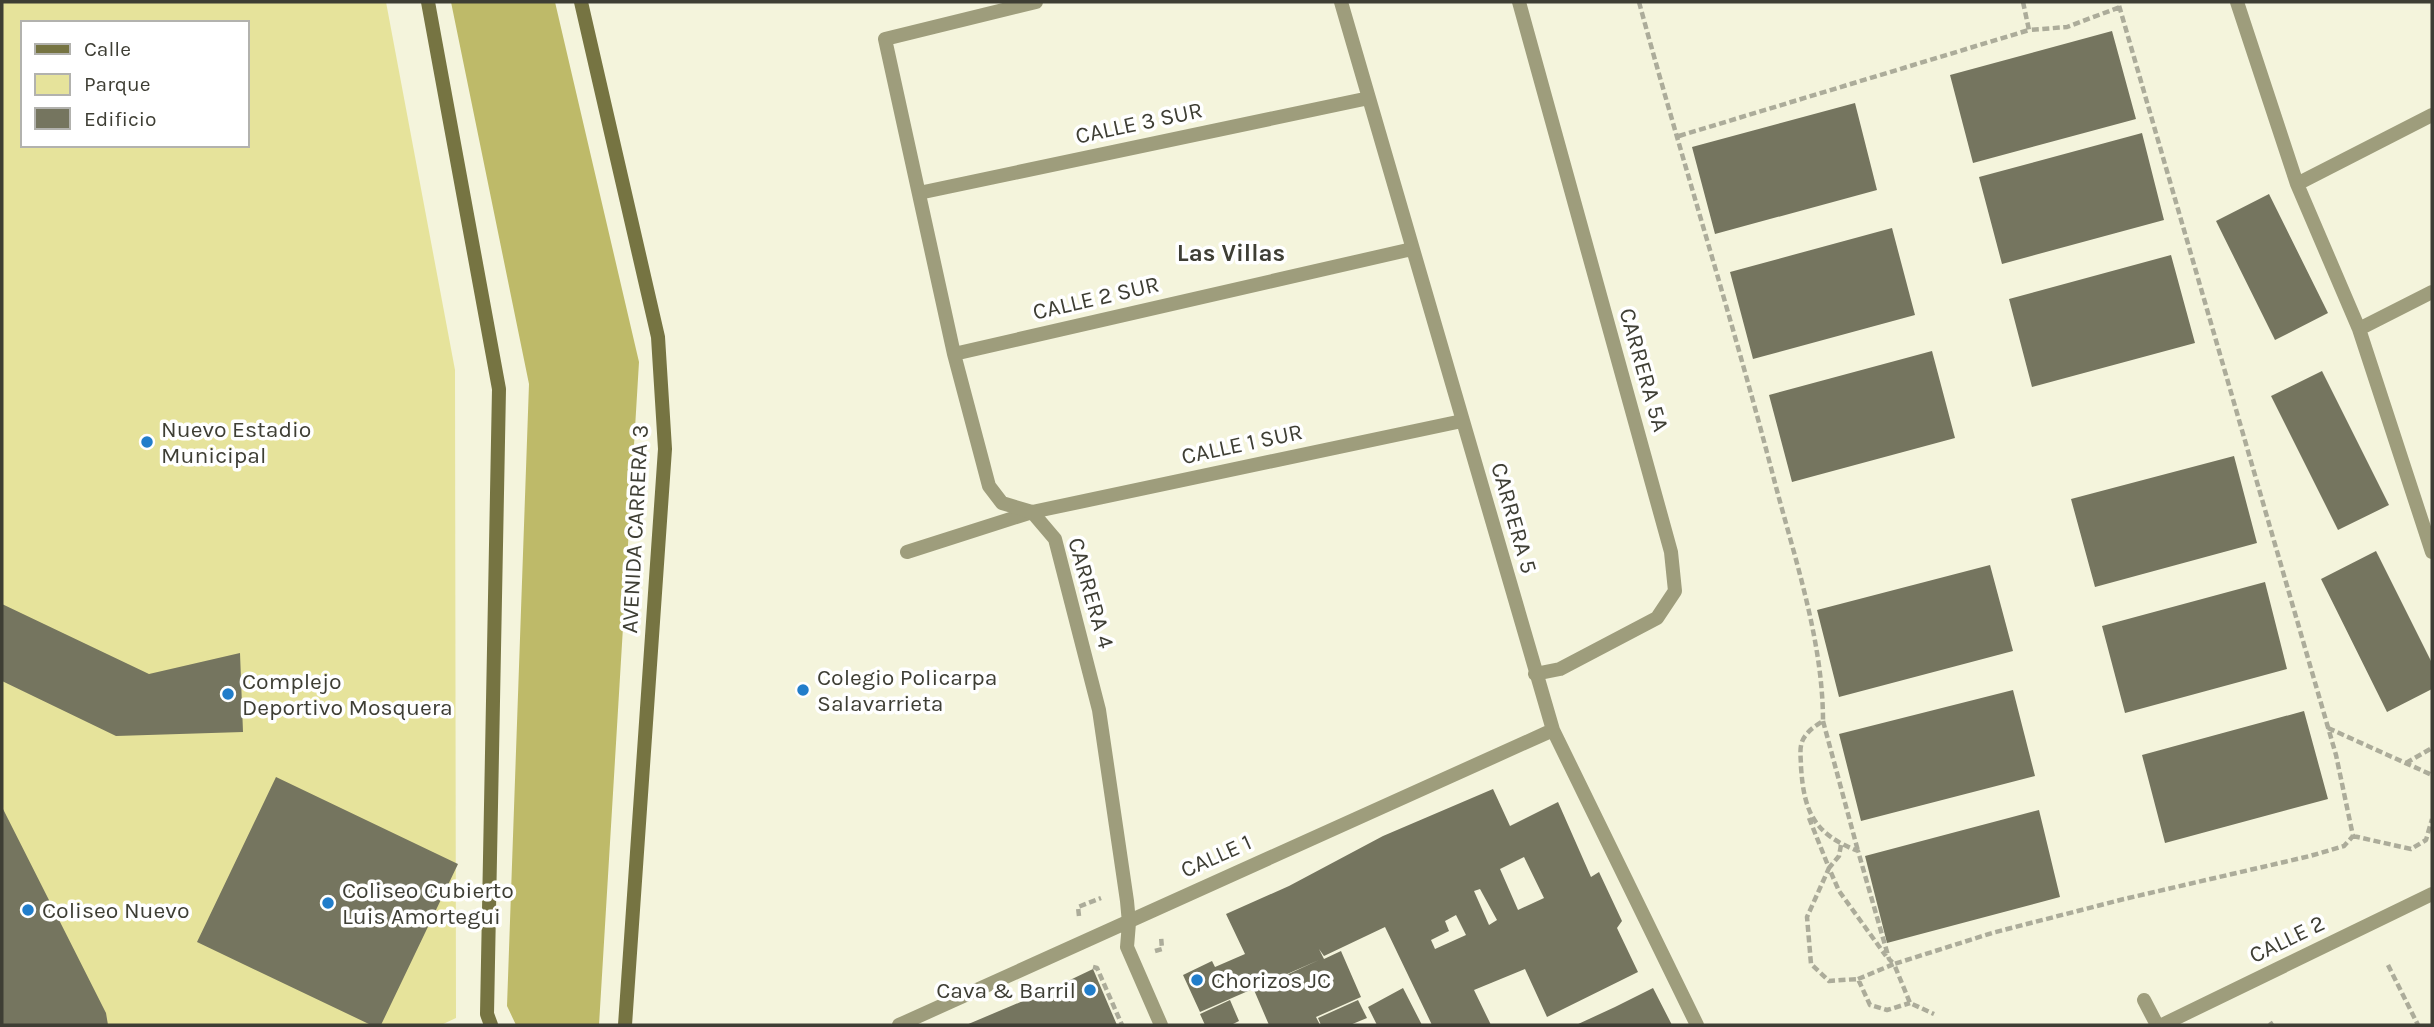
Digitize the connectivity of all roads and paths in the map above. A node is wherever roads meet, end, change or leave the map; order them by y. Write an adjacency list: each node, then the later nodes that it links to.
1 (428, 2): 48 (main road)
2 (581, 2): 49 (main road, AVENIDA CARRERA 3)
3 (1036, 2): 15 (street, CARRERA 4)
4 (1341, 2): 11 (street, CARRERA 5)
5 (1519, 2): 25 (street, CARRERA 5A)
6 (1639, 2): 13 (path)
7 (2023, 2): 10 (path)
8 (2237, 2): 14 (street)
9 (2119, 4): 10 (path); 27 (path)
10 (2029, 30): 13 (path)
11 (1369, 98): 15 (street, CALLE 3 SUR); 16 (street, CARRERA 5)
12 (2432, 115): 14 (street)
13 (1678, 136): 26 (path)
14 (2297, 184): 18 (street)
15 (919, 193): 19 (street, CARRERA 4)
16 (1412, 249): 19 (street, CALLE 2 SUR); 20 (street, CARRERA 5)
17 (2432, 292): 18 (street)
18 (2359, 328): 22 (street)
19 (954, 354): 21 (street, CARRERA 4)
20 (1462, 421): 21 (street, CALLE 1 SUR); 25 (street, CARRERA 5)
21 (1032, 512): 23 (street, CALLE 1 SUR); 39 (street, CARRERA 4)
22 (2426, 513): 24 (street)
23 (907, 552)
24 (2432, 552)
25 (1535, 674): 28 (street, CARRERA 5)
26 (1823, 720): 32 (path); 36 (path)
27 (2328, 728): 30 (path); 34 (path)
28 (1553, 730): 39 (street, CALLE 1); 53 (street, CARRERA 5)
29 (2432, 748): 30 (path)
30 (2405, 763): 31 (path)
31 (2432, 775)
32 (1805, 808): 35 (path); 37 (path)
33 (2432, 819): 34 (path)
34 (2353, 836): 41 (path)
35 (1841, 845): 36 (path); 37 (path)
36 (1858, 851): 40 (path)
37 (1829, 867): 40 (path); 44 (path)
38 (2432, 894): 54 (street, CALLE 2)
39 (1129, 923): 50 (street, CALLE 1); 52 (street, CARRERA 4)
40 (1889, 960): 41 (path)
41 (1894, 964): 44 (path); 46 (path)
42 (2388, 965): 55 (path)
43 (1086, 968): 51 (path)
44 (1858, 979): 46 (path)
45 (2144, 1000): 54 (street)
46 (1910, 1003): 47 (path)
47 (1934, 1014)
48 (491, 1025)
49 (625, 1025)
50 (899, 1025)
51 (1122, 1025)
52 (1161, 1025)
53 (1697, 1025)
54 (2160, 1025)
55 (2418, 1025)

